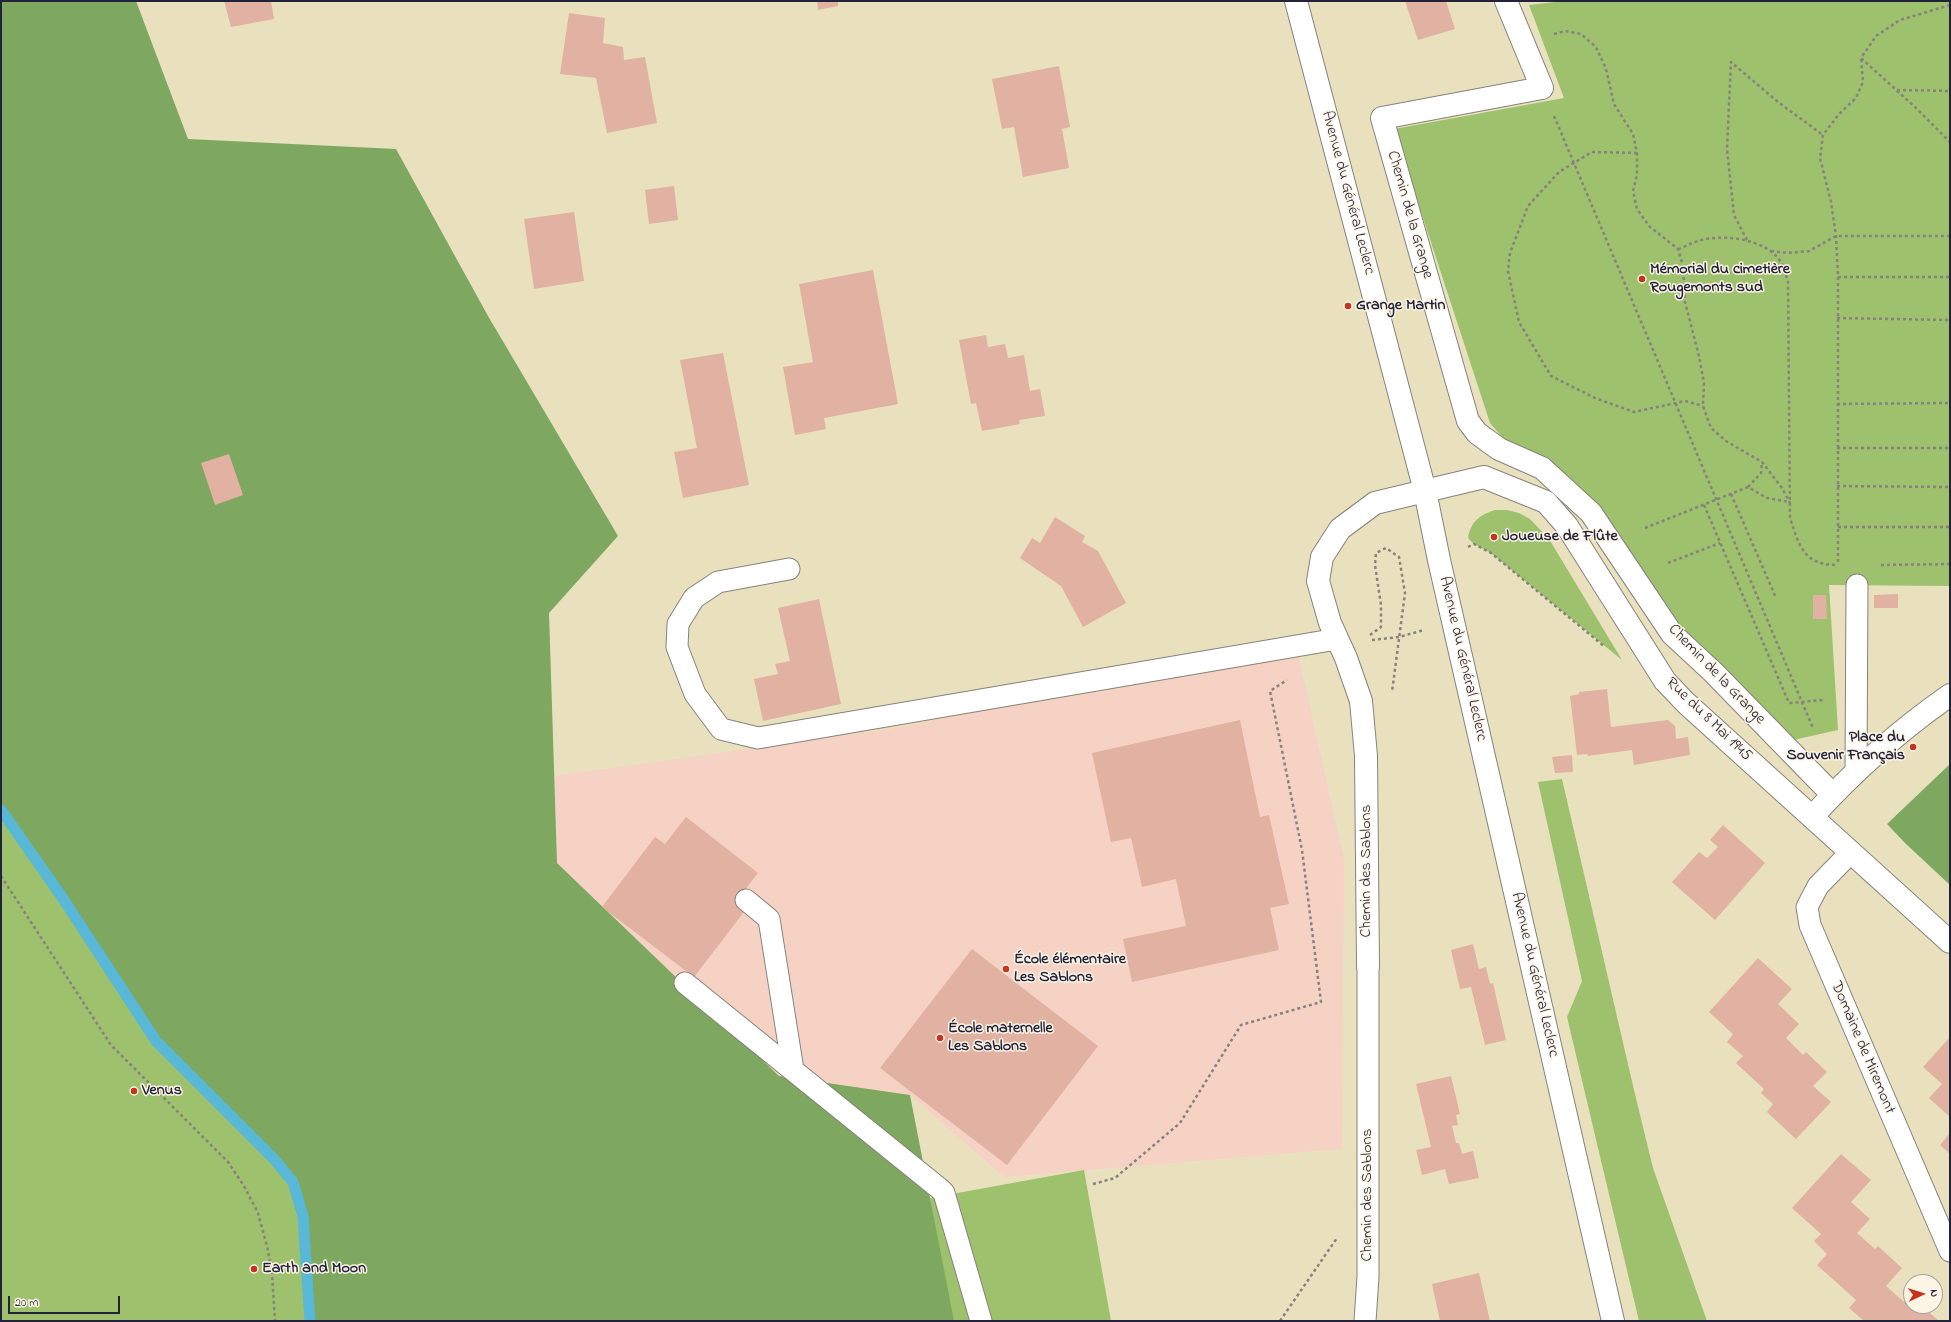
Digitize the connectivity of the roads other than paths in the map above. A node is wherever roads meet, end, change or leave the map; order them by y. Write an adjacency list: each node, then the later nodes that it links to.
1 (1296, 1): 3 (street, Avenue du Général Leclerc)
2 (1506, 1): 9 (street, Chemin de la Grange)
3 (1425, 491): 6 (street, Chemin des Sablons); 10 (street, Rue du 8 Mai 1945); 20 (street, Avenue du Général Leclerc)
4 (789, 569): 6 (lane)
5 (1857, 585): 8 (lane)
6 (1337, 639): 14 (street, Chemin des Sablons)
7 (1950, 695): 8 (street)
8 (1856, 772): 9 (street)
9 (1832, 794): 10 (street)
10 (1812, 817): 11 (street, Rue du 8 Mai 1945)
11 (1851, 852): 13 (street, Rue du 8 Mai 1945); 17 (lane, Domaine de Miremont)
12 (746, 900): 16 (lane)
13 (1950, 942)
14 (1368, 966): 19 (lane, Chemin des Sablons)
15 (685, 984): 16 (lane)
16 (793, 1070): 18 (lane)
17 (1950, 1251)
18 (981, 1321)
19 (1365, 1321)
20 (1613, 1321)

